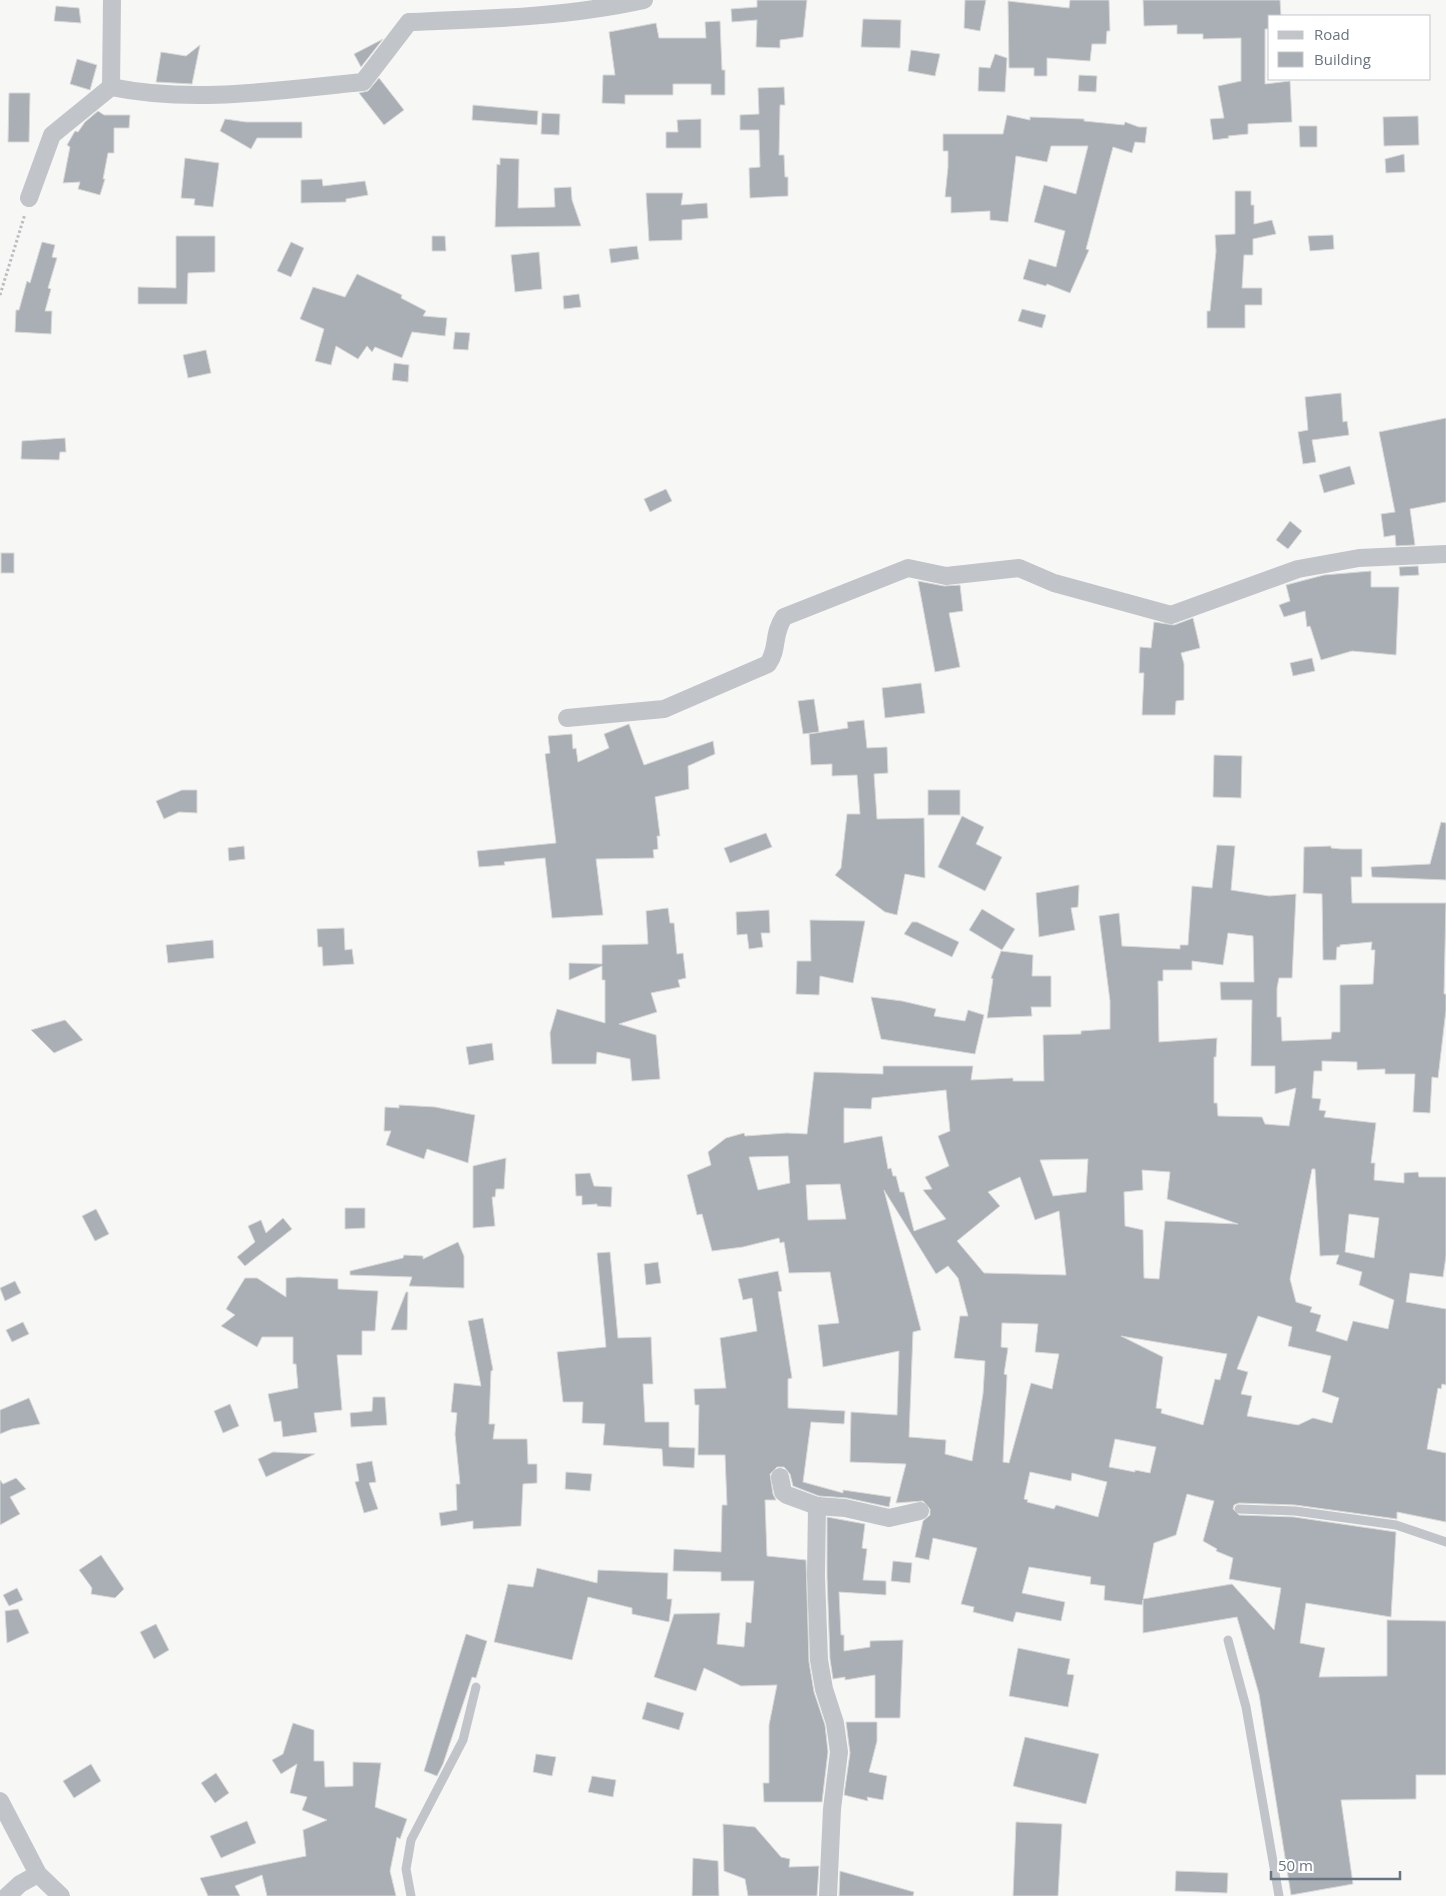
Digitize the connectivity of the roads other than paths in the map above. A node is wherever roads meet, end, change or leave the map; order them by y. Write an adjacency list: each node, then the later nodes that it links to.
1 (112, 0): 3 (street)
2 (644, 0): 3 (street)
3 (111, 87): 4 (street)
4 (30, 198)
5 (1446, 554): 6 (street)
6 (567, 718)
7 (780, 1477): 8 (street)
8 (817, 1506): 10 (street); 19 (street)
9 (1239, 1509): 11 (lane)
10 (920, 1511)
11 (1446, 1542)
12 (1228, 1640): 20 (lane)
13 (476, 1687): 18 (lane)
14 (0, 1801): 15 (street)
15 (38, 1874): 16 (street); 17 (street)
16 (7, 1896)
17 (60, 1896)
18 (410, 1896)
19 (828, 1896)
20 (1280, 1896)

